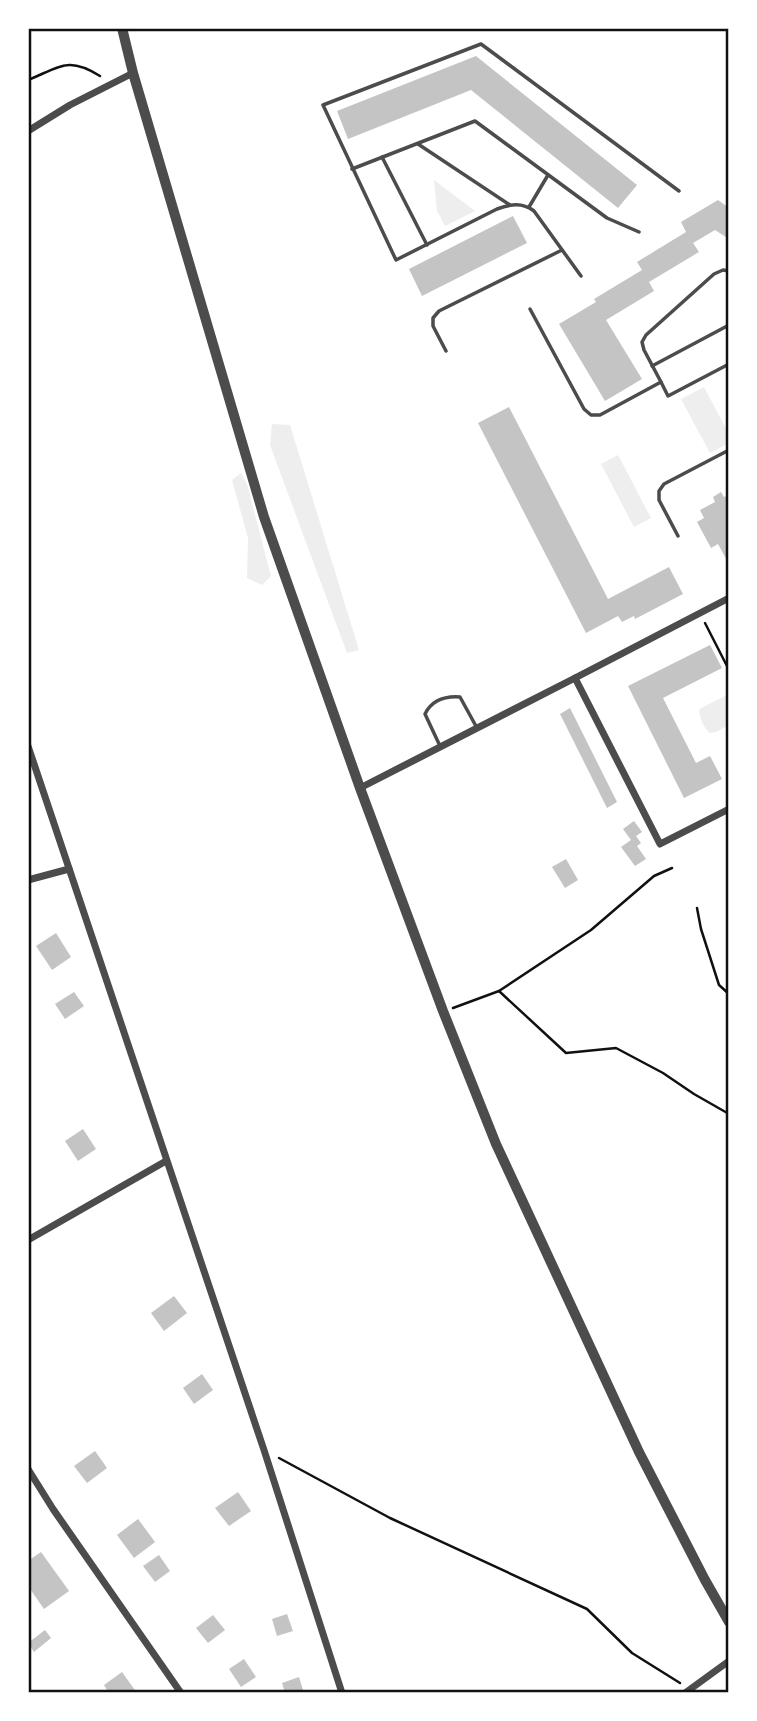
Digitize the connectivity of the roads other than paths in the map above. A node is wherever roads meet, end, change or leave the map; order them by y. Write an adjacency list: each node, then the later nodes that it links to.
1 (122, 28): 2 (street)
2 (133, 73): 3 (street); 29 (street)
3 (28, 131)
4 (418, 143): 5 (lane); 7 (lane); 9 (lane)
5 (382, 157): 6 (lane); 12 (lane)
6 (352, 169): 8 (lane); 12 (lane)
7 (548, 175): 10 (lane); 11 (lane)
8 (679, 191)
9 (510, 205): 10 (lane); 12 (lane)
10 (529, 207): 13 (lane)
11 (639, 232)
12 (427, 245)
13 (562, 250): 15 (lane); 18 (lane)
14 (729, 271): 20 (lane)
15 (581, 276)
16 (530, 309): 21 (lane)
17 (729, 325): 20 (lane)
18 (446, 351)
19 (729, 364): 21 (lane)
20 (652, 366): 21 (lane)
21 (661, 382)
22 (729, 450): 23 (lane)
23 (678, 536)
24 (729, 598): 25 (street)
25 (575, 677): 26 (street); 30 (street)
26 (477, 728): 28 (street); 28 (lane)
27 (28, 746): 31 (street)
28 (440, 747): 29 (street)
29 (360, 788): 36 (street)
30 (729, 809)
31 (69, 869): 32 (street); 33 (street)
32 (28, 880)
33 (166, 1161): 34 (street); 39 (street)
34 (28, 1240)
35 (28, 1469): 38 (street)
36 (729, 1622)
37 (729, 1661): 40 (street)
38 (181, 1693)
39 (342, 1693)
40 (685, 1693)

